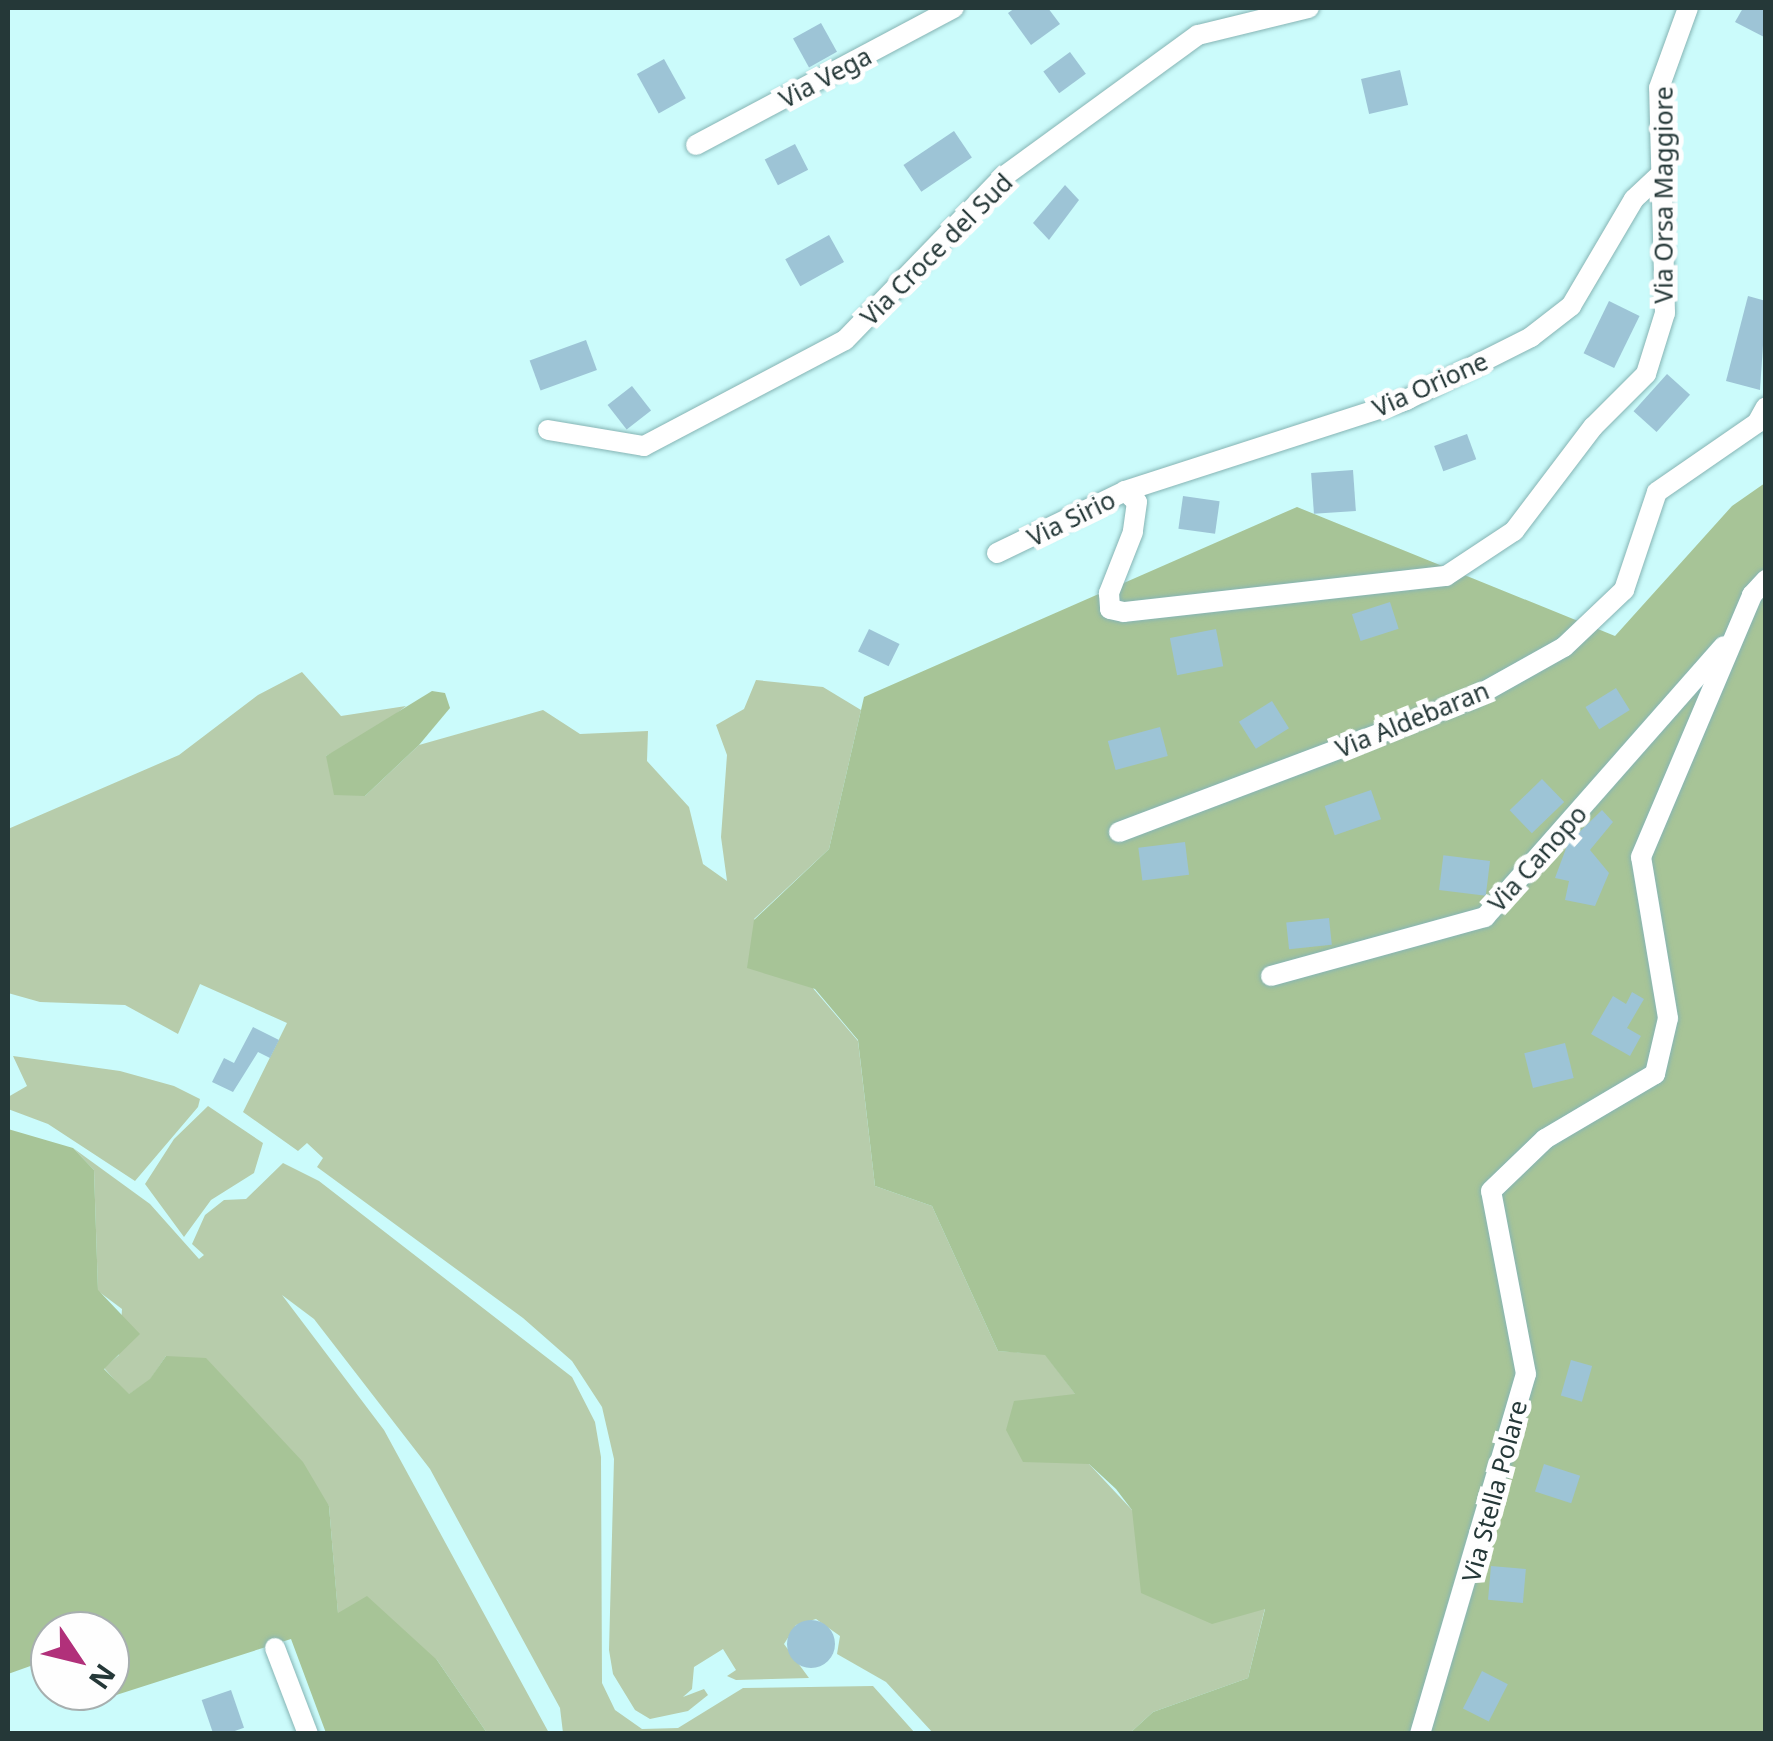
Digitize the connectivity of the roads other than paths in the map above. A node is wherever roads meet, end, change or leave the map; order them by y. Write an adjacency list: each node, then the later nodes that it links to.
1 (954, 8): 4 (street, Via Vega)
2 (1309, 8): 7 (street, Via Croce del Sud)
3 (1688, 8): 5 (street, Via Orsa Maggiore)
4 (696, 144)
5 (1662, 173): 8 (street, Via Orione); 11 (street, Via Orsa Maggiore)
6 (1766, 407): 13 (street, Via Aldebaran)
7 (548, 430)
8 (1125, 491): 9 (street, Via Sirio); 11 (street, Via Sirio)
9 (997, 553)
10 (1766, 580): 12 (street, Via Stella Polare)
11 (1124, 612)
12 (1736, 633): 14 (street, Via Canopo); 17 (street, Via Stella Polare)
13 (1119, 832)
14 (1271, 976)
15 (275, 1648): 16 (street)
16 (308, 1734)
17 (1420, 1734)

